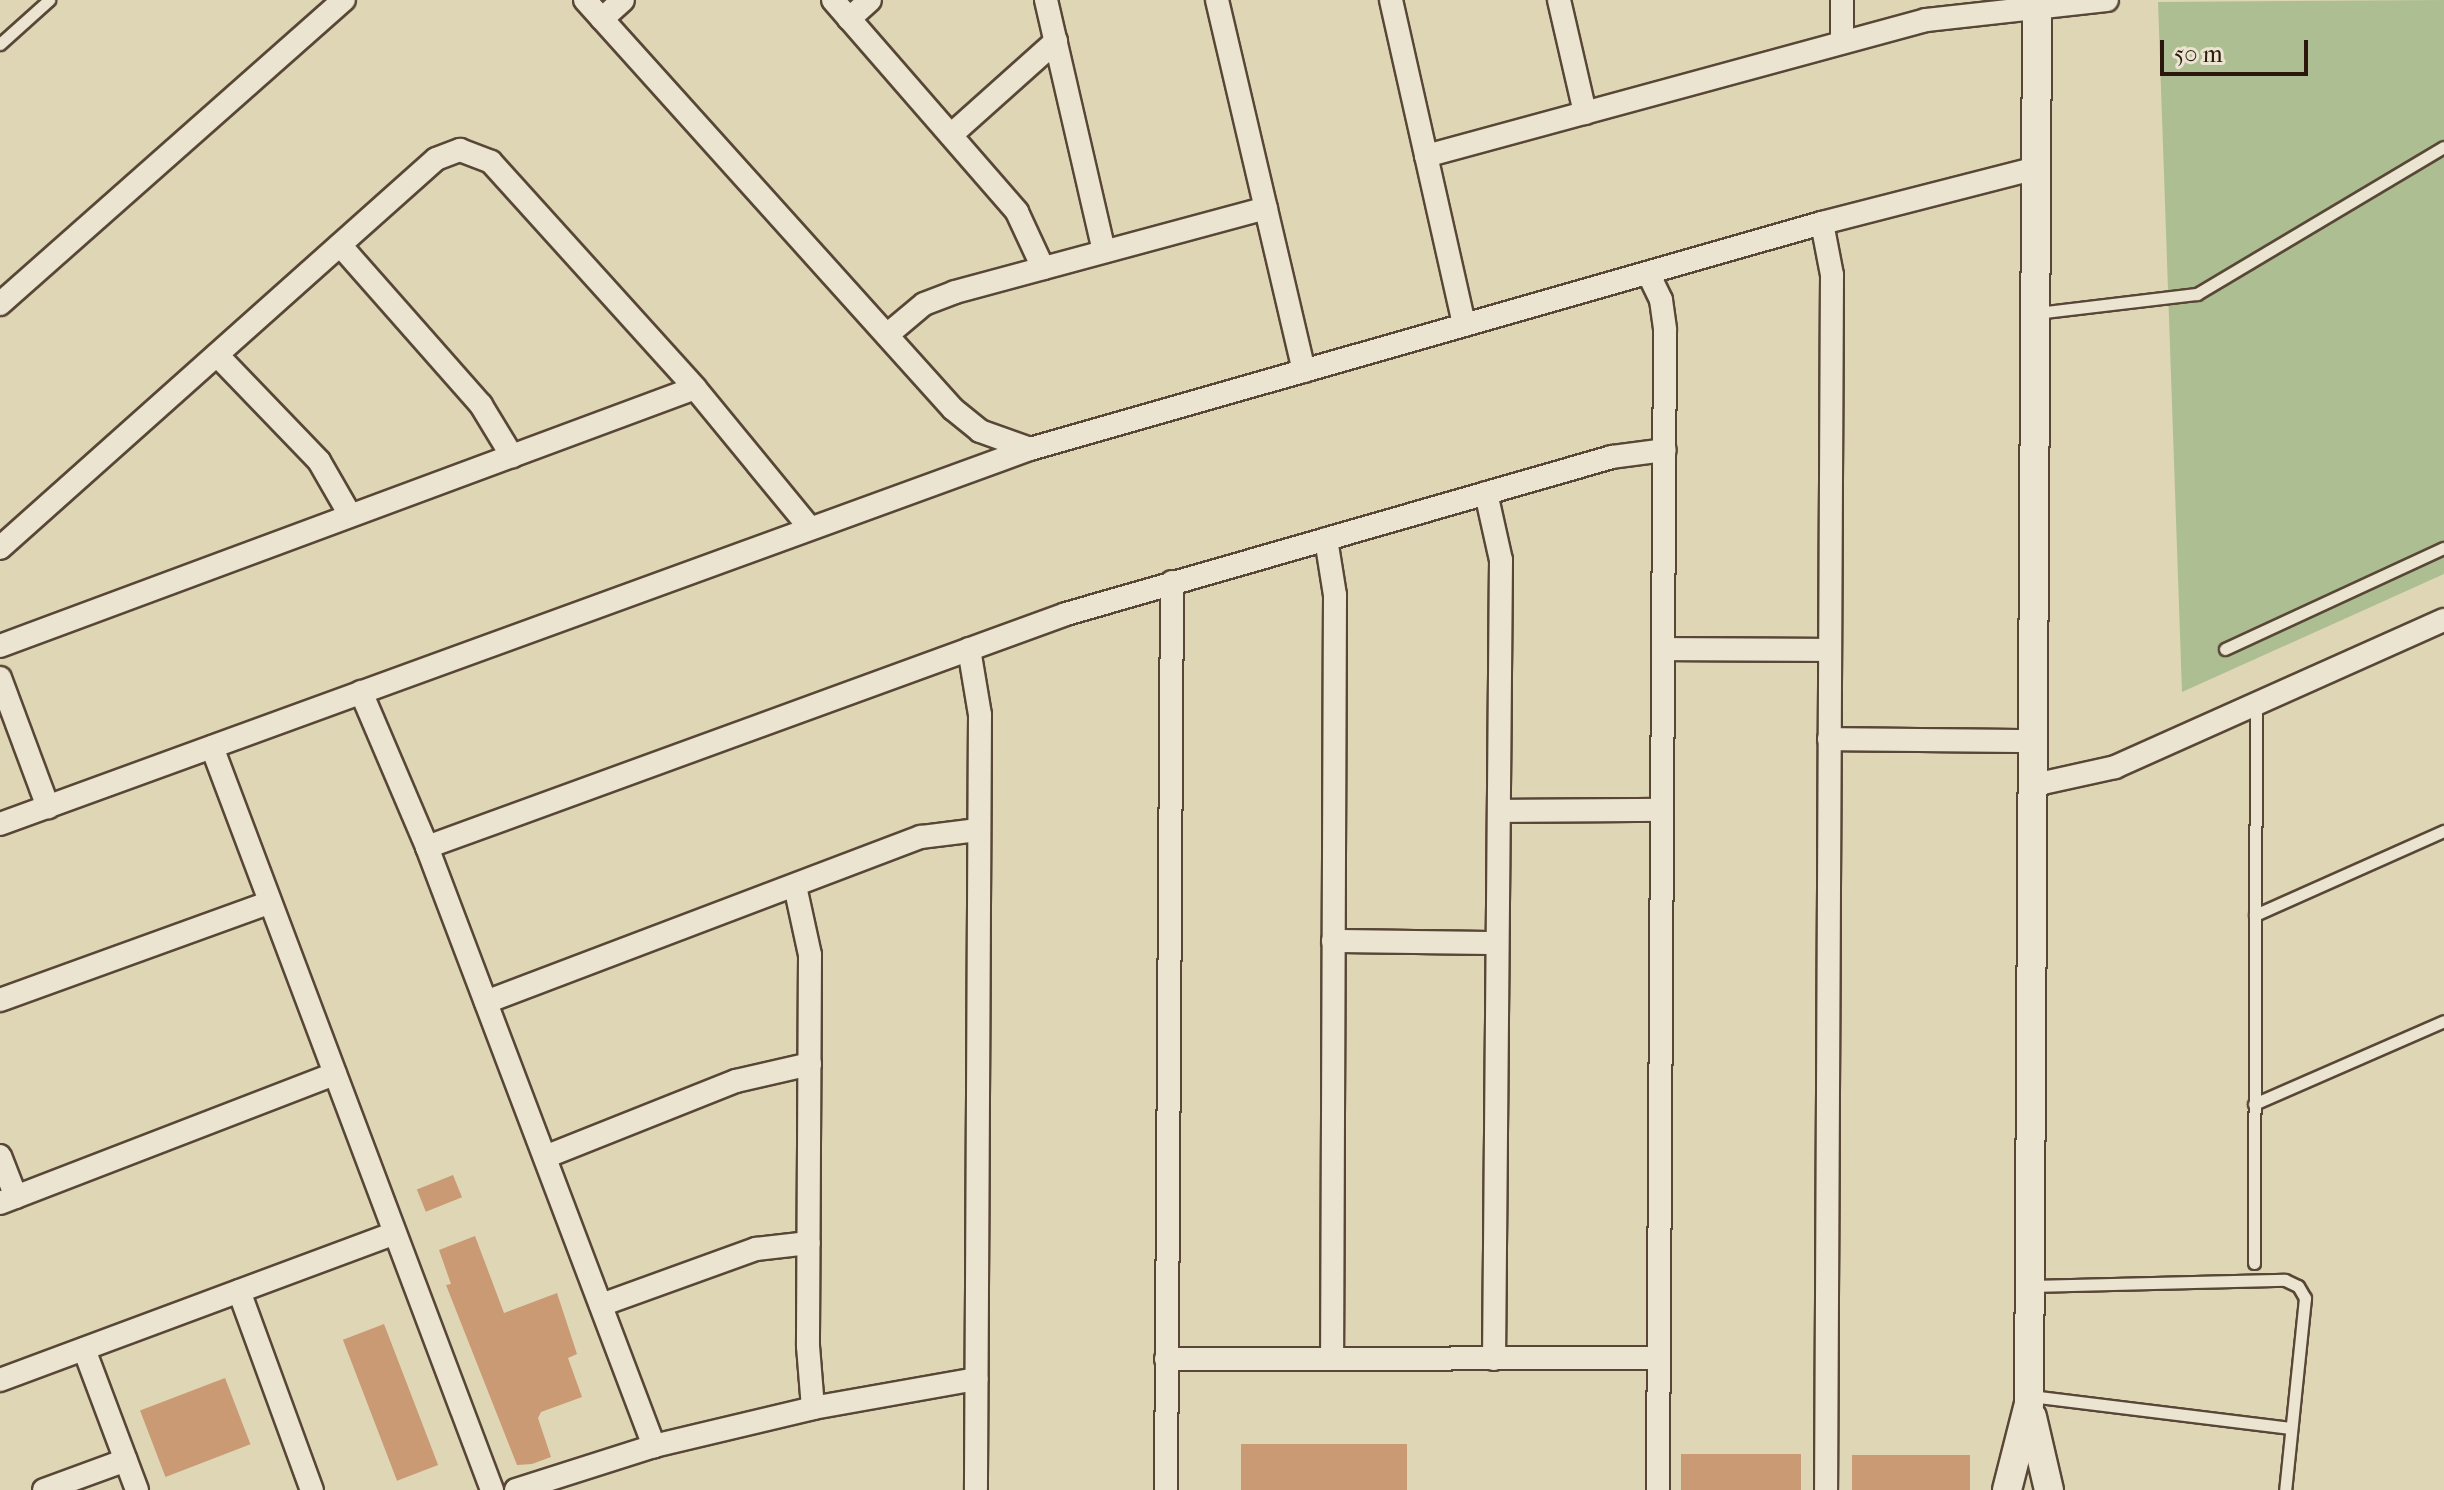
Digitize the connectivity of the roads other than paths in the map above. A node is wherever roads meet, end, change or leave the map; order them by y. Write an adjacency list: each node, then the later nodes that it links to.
1 (49, 0): 18 (lane)
2 (344, 0): 30 (street)
3 (585, 0): 14 (street)
4 (623, 0): 14 (street)
5 (833, 0): 15 (street)
6 (870, 0): 15 (street)
7 (1046, 0): 16 (street)
8 (1217, 0): 24 (street)
9 (1391, 0): 22 (street)
10 (1559, 0): 19 (street)
11 (1842, 0): 17 (street)
12 (2107, 0): 13 (street)
13 (2037, 4): 17 (street); 23 (street)
14 (602, 19): 33 (street)
15 (849, 19): 20 (street)
16 (1056, 41): 20 (street); 27 (street)
17 (1842, 42): 19 (street)
18 (0, 44)
19 (1585, 113): 22 (street)
20 (951, 135): 28 (street)
21 (2444, 147): 31 (lane)
22 (1426, 156): 32 (street)
23 (2036, 168): 25 (street); 31 (street)
24 (1266, 208): 27 (street); 35 (street)
25 (1822, 223): 29 (street); 52 (street)
26 (340, 245): 34 (street); 36 (street); 39 (street)
27 (1104, 251): 28 (street)
28 (1043, 268): 33 (street)
29 (1648, 273): 32 (street); 38 (street)
30 (0, 304)
31 (2036, 313): 57 (street)
32 (1464, 325): 35 (street)
33 (887, 335): 37 (street)
34 (217, 355): 41 (street); 44 (street)
35 (1304, 371): 37 (street)
36 (695, 388): 39 (street); 42 (street)
37 (1030, 449): 42 (street)
38 (1665, 450): 40 (street); 50 (street)
39 (512, 456): 41 (street)
40 (1486, 493): 43 (street); 62 (street)
41 (350, 515): 48 (street)
42 (810, 528): 54 (street)
43 (1326, 539): 46 (street); 70 (street)
44 (0, 548)
45 (2444, 548): 51 (lane)
46 (1172, 582): 49 (street); 89 (street)
47 (2444, 620): 55 (street)
48 (0, 646)
49 (969, 649): 64 (street); 66 (street)
50 (1663, 649): 52 (street); 61 (street)
51 (2225, 649)
52 (1829, 650): 56 (street)
53 (0, 678): 60 (street)
54 (361, 692): 58 (street); 66 (street)
55 (2256, 704): 59 (street); 69 (lane)
56 (1829, 739): 57 (street); 107 (street)
57 (2034, 741): 59 (street)
58 (212, 747): 60 (street); 68 (street)
59 (2034, 785): 84 (street)
60 (48, 807): 63 (street)
61 (1662, 810): 62 (street); 88 (street)
62 (1499, 811): 71 (street)
63 (0, 824)
64 (977, 830): 67 (street); 92 (street)
65 (2444, 831): 69 (lane)
66 (427, 847): 73 (street)
67 (795, 886): 73 (street); 75 (street)
68 (270, 902): 72 (street); 76 (street)
69 (2255, 915): 77 (lane)
70 (1333, 941): 71 (street); 90 (street)
71 (1497, 943): 91 (street)
72 (0, 1000)
73 (486, 1002): 79 (street)
74 (2444, 1021): 77 (lane)
75 (810, 1064): 79 (street); 82 (street)
76 (335, 1074): 80 (street); 81 (street)
77 (2254, 1104): 83 (lane)
78 (0, 1156): 80 (street)
79 (545, 1157): 86 (street)
80 (8, 1200)
81 (395, 1233): 85 (street); 102 (street)
82 (809, 1243): 86 (street); 95 (street)
83 (2254, 1263)
84 (2031, 1286): 94 (street); 96 (lane)
85 (239, 1291): 87 (street); 101 (street)
86 (601, 1305): 97 (street)
87 (84, 1349): 93 (street); 98 (street)
88 (1659, 1358): 91 (street); 106 (street)
89 (1166, 1359): 90 (street); 105 (street)
90 (1332, 1359): 91 (street)
91 (1494, 1359)
92 (976, 1379): 95 (street); 104 (street)
93 (0, 1380)
94 (2029, 1400): 96 (lane); 108 (street); 109 (street)
95 (813, 1408): 97 (street)
96 (2291, 1428): 110 (lane)
97 (654, 1446): 103 (street)
98 (126, 1460): 99 (street); 100 (street)
99 (44, 1490)
100 (137, 1490)
101 (312, 1490)
102 (492, 1490)
103 (516, 1490)
104 (976, 1490)
105 (1166, 1490)
106 (1658, 1490)
107 (1826, 1490)
108 (2007, 1490)
109 (2049, 1490)
110 (2285, 1490)

